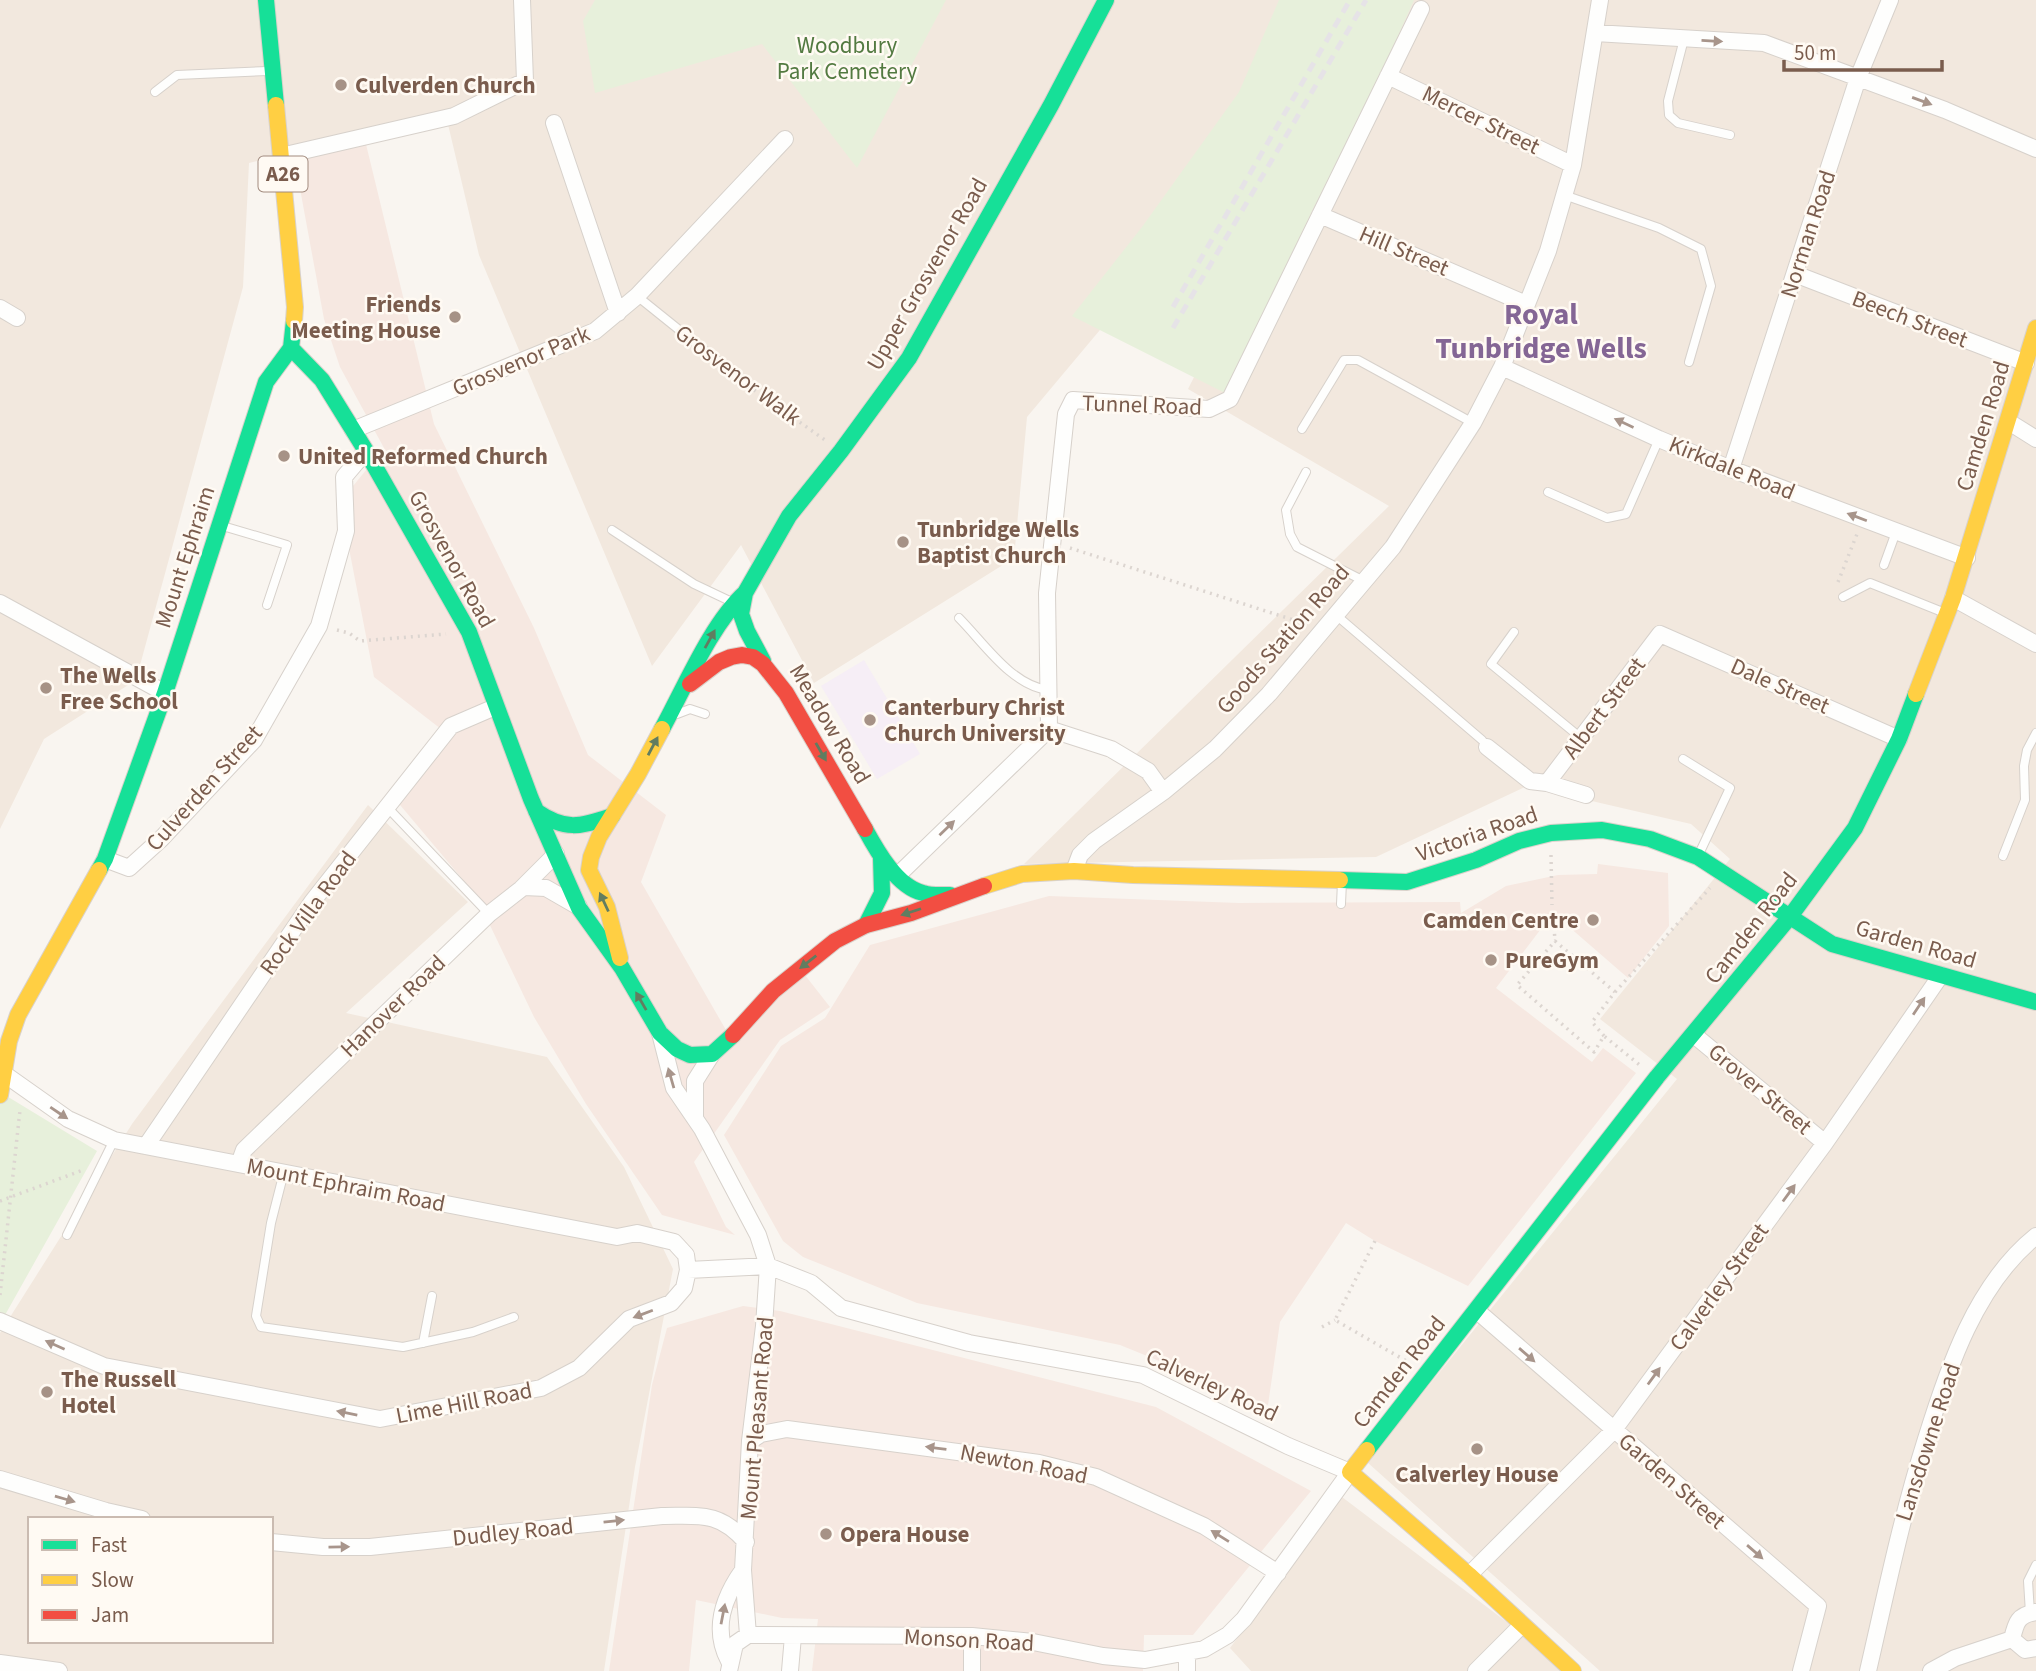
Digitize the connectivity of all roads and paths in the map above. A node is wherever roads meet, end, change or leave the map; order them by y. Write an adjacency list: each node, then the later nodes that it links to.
1 (266, 0): 9 (main road, A26)
2 (522, 0): 17 (street)
3 (1106, 0): 40 (main road, Upper Grosvenor Road)
4 (1600, 0): 7 (street, Goods Station Road)
5 (1889, 0): 11 (street, Norman Road)
6 (1421, 9): 10 (street, Tunnel Road)
7 (1595, 33): 8 (street); 18 (street, Goods Station Road)
8 (1684, 39): 11 (street, one-way to 11); 14 (lane)
9 (273, 71): 12 (lane); 17 (main road, A26)
10 (1388, 76): 18 (street, Mercer Street); 20 (street, Tunnel Road)
11 (1858, 78): 16 (street, one-way to 16); 21 (street, Norman Road)
12 (155, 92)
13 (554, 123): 25 (street)
14 (1730, 135)
15 (785, 139): 22 (street, Grosvenor Park)
16 (2036, 149)
17 (281, 156): 28 (main road, A26)
18 (1573, 165): 19 (street, Goods Station Road)
19 (1564, 195): 23 (street, Goods Station Road); 29 (lane)
20 (1320, 215): 23 (street, Hill Street); 48 (street, Tunnel Road)
21 (1795, 274): 30 (street, Beech Street); 41 (street, Norman Road)
22 (637, 296): 25 (street, Grosvenor Park); 32 (lane, Grosvenor Walk)
23 (1526, 304): 31 (street, Goods Station Road)
24 (0, 308): 26 (street)
25 (618, 313): 36 (street, Grosvenor Park)
26 (17, 318)
27 (2036, 328): 30 (main road, Camden Road)
28 (291, 348): 36 (main road, Grosvenor Road); 45 (main road, Mount Ephraim / A26)
29 (1689, 362)
30 (2026, 363): 33 (main road, Camden Road)
31 (1502, 367): 34 (street, Goods Station Road); 37 (street, Kirkdale Road, one-way to 31)
32 (744, 382): 40 (path, Grosvenor Walk)
33 (2009, 422): 38 (street); 49 (main road, Camden Road)
34 (1473, 423): 35 (lane); 51 (street, Goods Station Road)
35 (1302, 429)
36 (353, 430): 39 (main road, Grosvenor Road)
37 (1658, 439): 41 (street, Kirkdale Road); 43 (lane)
38 (2036, 439)
39 (366, 451): 60 (street, Culverden Street); 61 (main road, Grosvenor Road)
40 (841, 451): 54 (main road, Upper Grosvenor Road)
41 (1731, 469): 44 (street, Kirkdale Road, one-way to 41)
42 (1306, 472): 51 (lane)
43 (1548, 492)
44 (1862, 519): 47 (street, Kirkdale Road); 52 (path)
45 (219, 526): 56 (lane); 68 (main road, Mount Ephraim / A26)
46 (612, 530): 54 (lane)
47 (1896, 532): 49 (street, Kirkdale Road); 50 (lane)
48 (1051, 542): 59 (path); 66 (street, Tunnel Road)
49 (1967, 558): 57 (main road, Camden Road)
50 (1884, 565)
51 (1364, 581): 59 (street, Goods Station Road)
52 (1835, 588)
53 (1843, 597): 57 (lane)
54 (740, 598): 65 (main road, Upper Grosvenor Road); 67 (main road, Upper Grosvenor Road, one-way to 54)
55 (0, 603): 68 (street)
56 (267, 604)
57 (1950, 606): 64 (street); 75 (main road, Camden Road)
58 (959, 618): 66 (lane)
59 (1331, 621): 76 (lane); 79 (street, Goods Station Road)
60 (320, 626): 61 (path); 88 (street, Culverden Street)
61 (469, 632): 69 (main road, Grosvenor Road)
62 (1514, 632): 74 (lane)
63 (1660, 634): 74 (street, Albert Street); 75 (street, Dale Street)
64 (2036, 644)
65 (763, 661): 67 (main road, Meadow Road); 86 (main road, Meadow Road, one-way to 86)
66 (1048, 690): 72 (street, Tunnel Road)
67 (683, 691): 71 (main road, Upper Grosvenor Road)
68 (165, 693): 88 (main road, Mount Ephraim / A26)
69 (495, 707): 81 (street, Rock Villa Road); 82 (main road, Grosvenor Road)
70 (705, 714): 71 (lane)
71 (668, 718): 83 (main road, Upper Grosvenor Road, one-way to 71)
72 (1049, 729): 79 (street); 91 (street, one-way to 72)
73 (2036, 733): 85 (lane)
74 (1581, 738): 78 (street, Albert Street)
75 (1899, 738): 101 (main road, Camden Road)
76 (1485, 743): 78 (street, Albert Street)
77 (1683, 760): 87 (lane)
78 (1547, 783): 80 (street, Albert Street)
79 (1163, 792): 89 (street, Goods Station Road)
80 (1586, 795)
81 (387, 808): 100 (lane); 120 (street, Rock Villa Road)
82 (536, 811): 83 (main road); 84 (main road, Grosvenor Road)
83 (612, 816): 84 (main road, Upper Grosvenor Road); 104 (main road, Grosvenor Road, one-way to 83)
84 (567, 846): 94 (street, Hanover Road); 98 (main road, Grosvenor Road)
85 (2003, 856)
86 (881, 857): 91 (main road, Meadow Road); 102 (main road, Meadow Road)
87 (1698, 857): 90 (main road, Victoria Road); 93 (main road, Victoria Road)
88 (105, 859): 111 (main road, Mount Ephraim / A26)
89 (1073, 871): 93 (main road, Victoria Road); 95 (main road)
90 (1724, 874): 101 (main road, Victoria Road); 106 (path)
91 (898, 875): 95 (main road, Meadow Road)
92 (1552, 878): 97 (path)
93 (1342, 880): 96 (lane)
94 (524, 887): 98 (street, Grosvenor Road); 100 (street, Hanover Road)
95 (955, 895): 102 (main road, one-way to 102)
96 (1341, 904)
97 (1552, 905)
98 (579, 908): 104 (main road, Grosvenor Road)
99 (1553, 913): 103 (path)
100 (489, 914): 122 (street, Hanover Road)
101 (1789, 918): 105 (main road, Garden Road); 109 (main road, Camden Road)
102 (866, 925): 112 (main road, one-way to 112)
103 (1555, 941): 106 (path); 110 (path)
104 (622, 968): 108 (main road, Grosvenor Road, one-way to 104)
105 (1941, 975): 107 (main road, Garden Road); 119 (street, Calverley Street, one-way to 105)
106 (1615, 992): 110 (path)
107 (2036, 1002)
108 (660, 1033): 112 (main road, Grosvenor Road); 117 (street, Grosvenor Road, one-way to 108)
109 (1694, 1035): 119 (street, Grover Street); 133 (main road, Camden Road)
110 (1604, 1036): 113 (path)
111 (5, 1042): 114 (main road, A26)
112 (712, 1054): 117 (street, Grosvenor Road)
113 (1642, 1066)
114 (4, 1073): 115 (street, Mount Ephraim Road); 116 (main road, A26)
115 (20, 1087): 118 (street, Mount Ephraim Road, one-way to 118); 124 (path)
116 (0, 1094)
117 (695, 1116): 129 (street, Grosvenor Road)
118 (114, 1140): 120 (street, Mount Ephraim Road); 121 (lane)
119 (1825, 1143): 140 (street, Calverley Street, one-way to 119)
120 (146, 1146): 122 (street, Mount Ephraim Road)
121 (102, 1162): 124 (path); 126 (lane)
122 (239, 1164): 123 (street, Mount Ephraim Road)
123 (284, 1172): 130 (street, Mount Ephraim Road); 138 (lane)
124 (11, 1197): 125 (path); 131 (path)
125 (0, 1201)
126 (67, 1235)
127 (2036, 1236): 168 (street, Lansdowne Road)
128 (1375, 1241): 135 (path)
129 (768, 1266): 130 (street); 141 (street, Mount Pleasant Road); 142 (street, Calverley Road)
130 (688, 1270): 136 (street, Lime Hill Road, one-way to 136)
131 (0, 1295)
132 (432, 1296): 138 (lane)
133 (1476, 1310): 139 (main road, Camden Road); 140 (street, Garden Street, one-way to 140)
134 (514, 1317): 138 (lane)
135 (1335, 1320): 137 (path); 139 (path)
136 (0, 1321)
137 (1322, 1327)
138 (423, 1343)
139 (1427, 1373): 142 (main road, Camden Road)
140 (1613, 1431): 150 (street, Calverley Street); 167 (street, Garden Street, one-way to 167)
141 (750, 1441): 146 (street, Mount Pleasant Road); 149 (street, Newton Road, one-way to 141)
142 (1350, 1472): 149 (street, Monson Road); 150 (main road, Calverley Road)
143 (0, 1479): 144 (street, one-way to 144)
144 (133, 1517)
145 (273, 1542): 146 (street, Dudley Road, one-way to 146)
146 (746, 1542): 148 (street, Mount Pleasant Road)
147 (2036, 1565): 151 (lane)
148 (743, 1570): 153 (street, Mount Pleasant Road); 160 (street, Mount Pleasant Road, one-way to 148)
149 (1278, 1573): 158 (street, Monson Road)
150 (1469, 1575): 152 (main road, Calverley Road)
151 (2033, 1613): 156 (street)
152 (1522, 1625): 165 (street); 166 (main road, Calverley Road)
153 (748, 1635): 154 (street, Monson Road); 160 (street, Mount Pleasant Road)
154 (793, 1636): 155 (street, Monson Road); 162 (street)
155 (972, 1636): 158 (street, Monson Road); 163 (street)
156 (2012, 1639): 157 (street); 169 (street)
157 (2036, 1648)
158 (1187, 1653): 164 (street)
159 (0, 1663): 161 (street)
160 (729, 1666)
161 (59, 1671)
162 (790, 1671)
163 (972, 1671)
164 (1187, 1671)
165 (1476, 1671)
166 (1573, 1671)
167 (1801, 1671)
168 (1871, 1671)
169 (1931, 1671)

